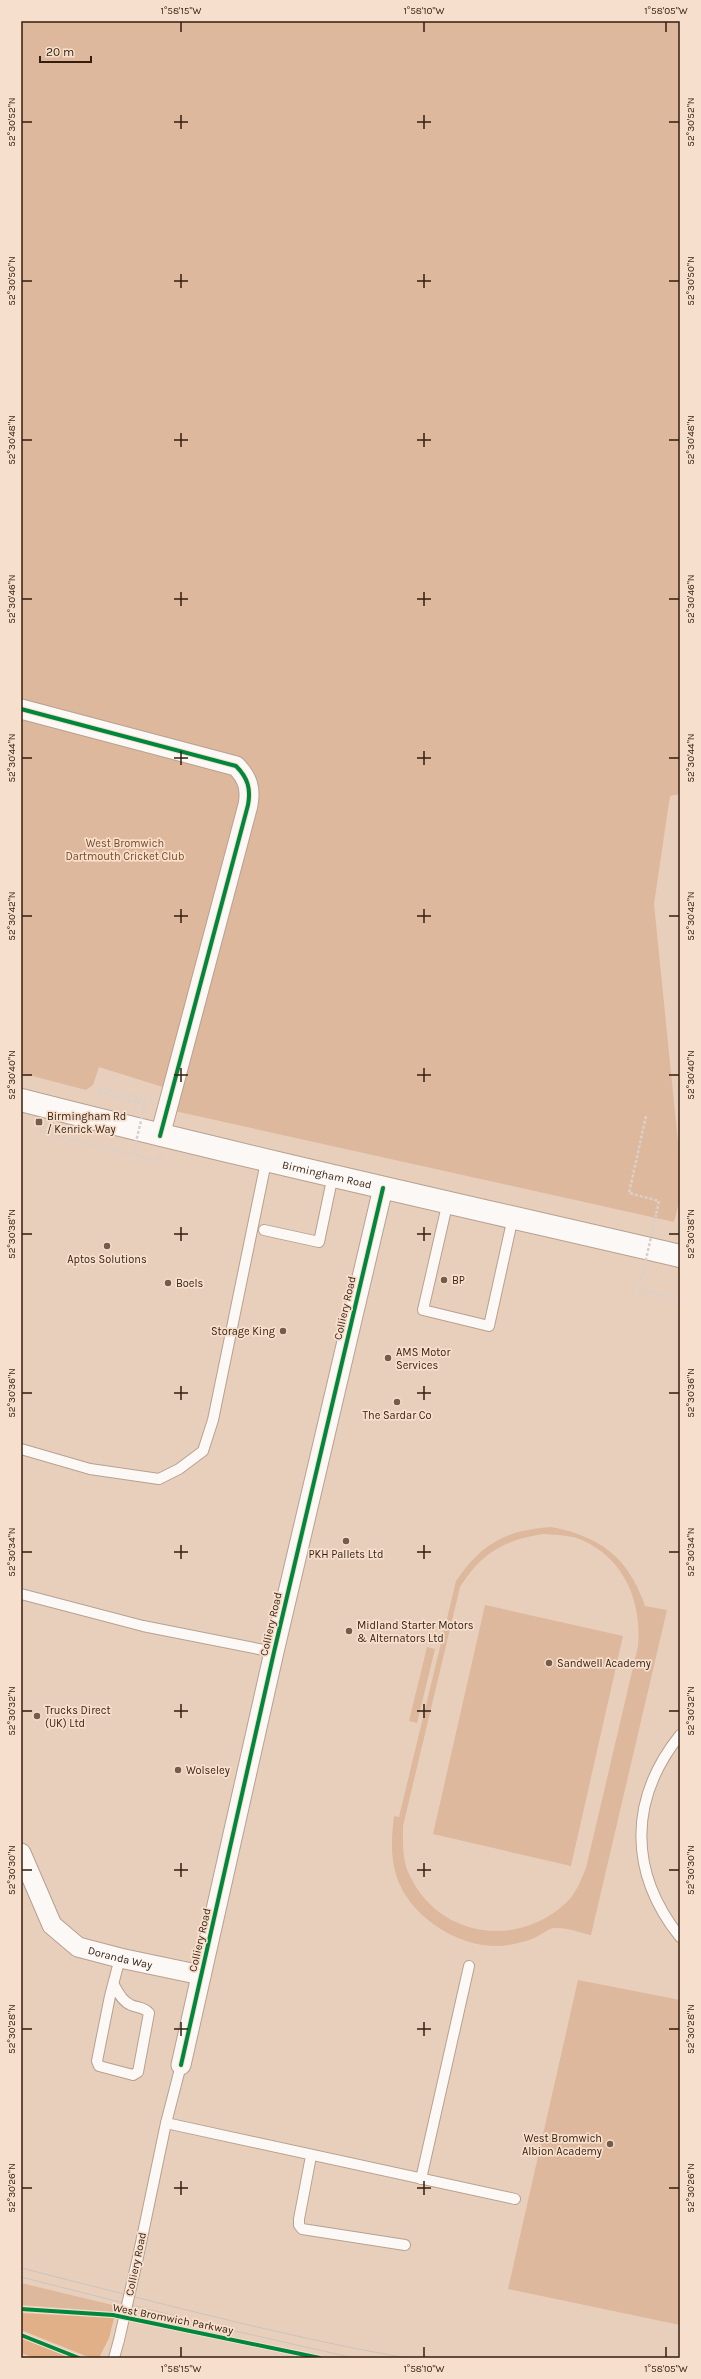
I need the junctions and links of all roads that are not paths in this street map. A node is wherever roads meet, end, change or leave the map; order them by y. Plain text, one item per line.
1 (21, 708) edge
2 (21, 1100) edge
3 (161, 1145) junction
4 (266, 1162) junction
5 (333, 1176) junction
6 (384, 1188) junction
7 (448, 1201) junction
8 (513, 1217) junction
9 (264, 1230) dead end
10 (680, 1256) edge
11 (21, 1449) edge
12 (21, 1594) edge
13 (274, 1652) junction
14 (680, 1736) edge
15 (21, 1853) edge
16 (680, 1937) edge
17 (120, 1958) junction
18 (469, 1966) dead end
19 (201, 1975) junction
20 (114, 1985) junction
21 (181, 2065) joint
22 (166, 2123) junction
23 (311, 2156) junction
24 (421, 2179) junction
25 (515, 2199) dead end
26 (405, 2245) dead end
27 (114, 2358) edge

1 - 3 street
2 - 3 highway, Birmingham Road
3 - 4 highway, Birmingham Road
4 - 5 highway, Birmingham Road
4 - 11 lane
5 - 6 highway, Birmingham Road
5 - 9 lane
6 - 7 highway, Birmingham Road
6 - 13 street, Colliery Road
7 - 8 highway, Birmingham Road
7 - 8 lane
8 - 10 highway, Birmingham Road
12 - 13 lane
13 - 19 street, Colliery Road
14 - 16 lane
15 - 17 street, Doranda Way
17 - 19 street, Doranda Way
17 - 20 lane
18 - 24 lane
19 - 21 street, Colliery Road
20 - 20 lane
21 - 22 lane, Colliery Road
22 - 23 lane
22 - 27 lane, Colliery Road, bridge
23 - 24 lane
23 - 26 lane
24 - 25 lane

